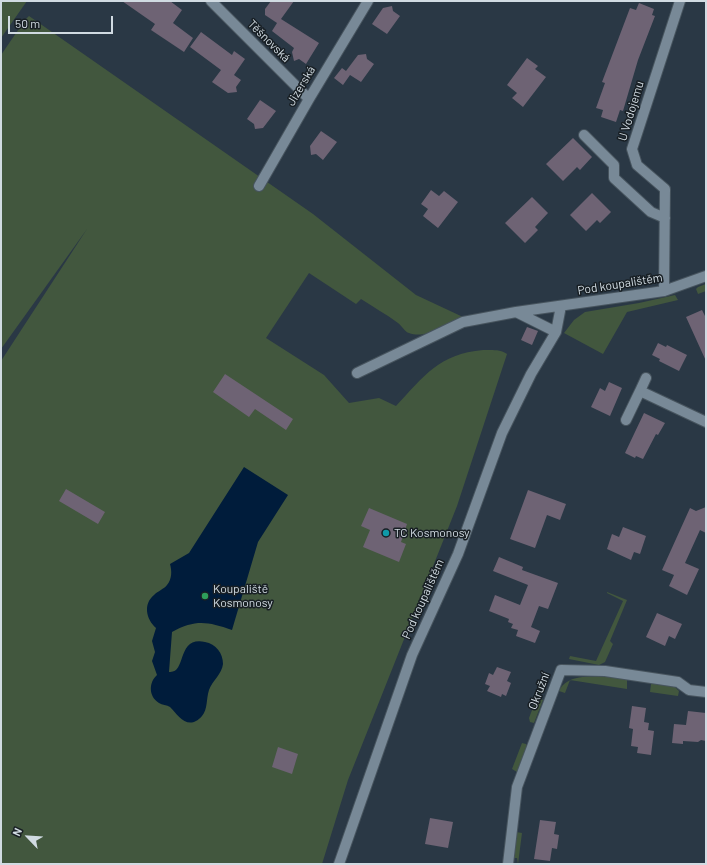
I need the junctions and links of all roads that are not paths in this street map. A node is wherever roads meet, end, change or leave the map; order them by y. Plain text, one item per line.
1 (211, 1) edge
2 (368, 1) edge
3 (680, 1) edge
4 (309, 99) junction
5 (584, 136) dead end
6 (259, 186) dead end
7 (665, 218) junction
8 (706, 276) edge
9 (664, 291) junction
10 (561, 306) junction
11 (516, 312) junction
12 (556, 332) junction
13 (357, 373) dead end
14 (646, 378) dead end
15 (640, 391) junction
16 (626, 420) dead end
17 (706, 422) edge
18 (706, 692) edge
19 (339, 864) edge
20 (508, 864) edge

1 - 4 street, Těšnovská
2 - 4 street, Jizerská
3 - 7 street, U Vodojemu
4 - 6 street, Jizerská
5 - 7 street
7 - 9 street, U Vodojemu
8 - 9 street, Pod koupalištěm
9 - 10 street, Pod koupalištěm
10 - 11 street, Pod koupalištěm
10 - 12 street, Pod koupalištěm
11 - 12 street
11 - 13 street, Pod koupalištěm
12 - 19 street, Pod koupalištěm
14 - 15 street
15 - 16 street
15 - 17 street
18 - 20 street, Okružní

